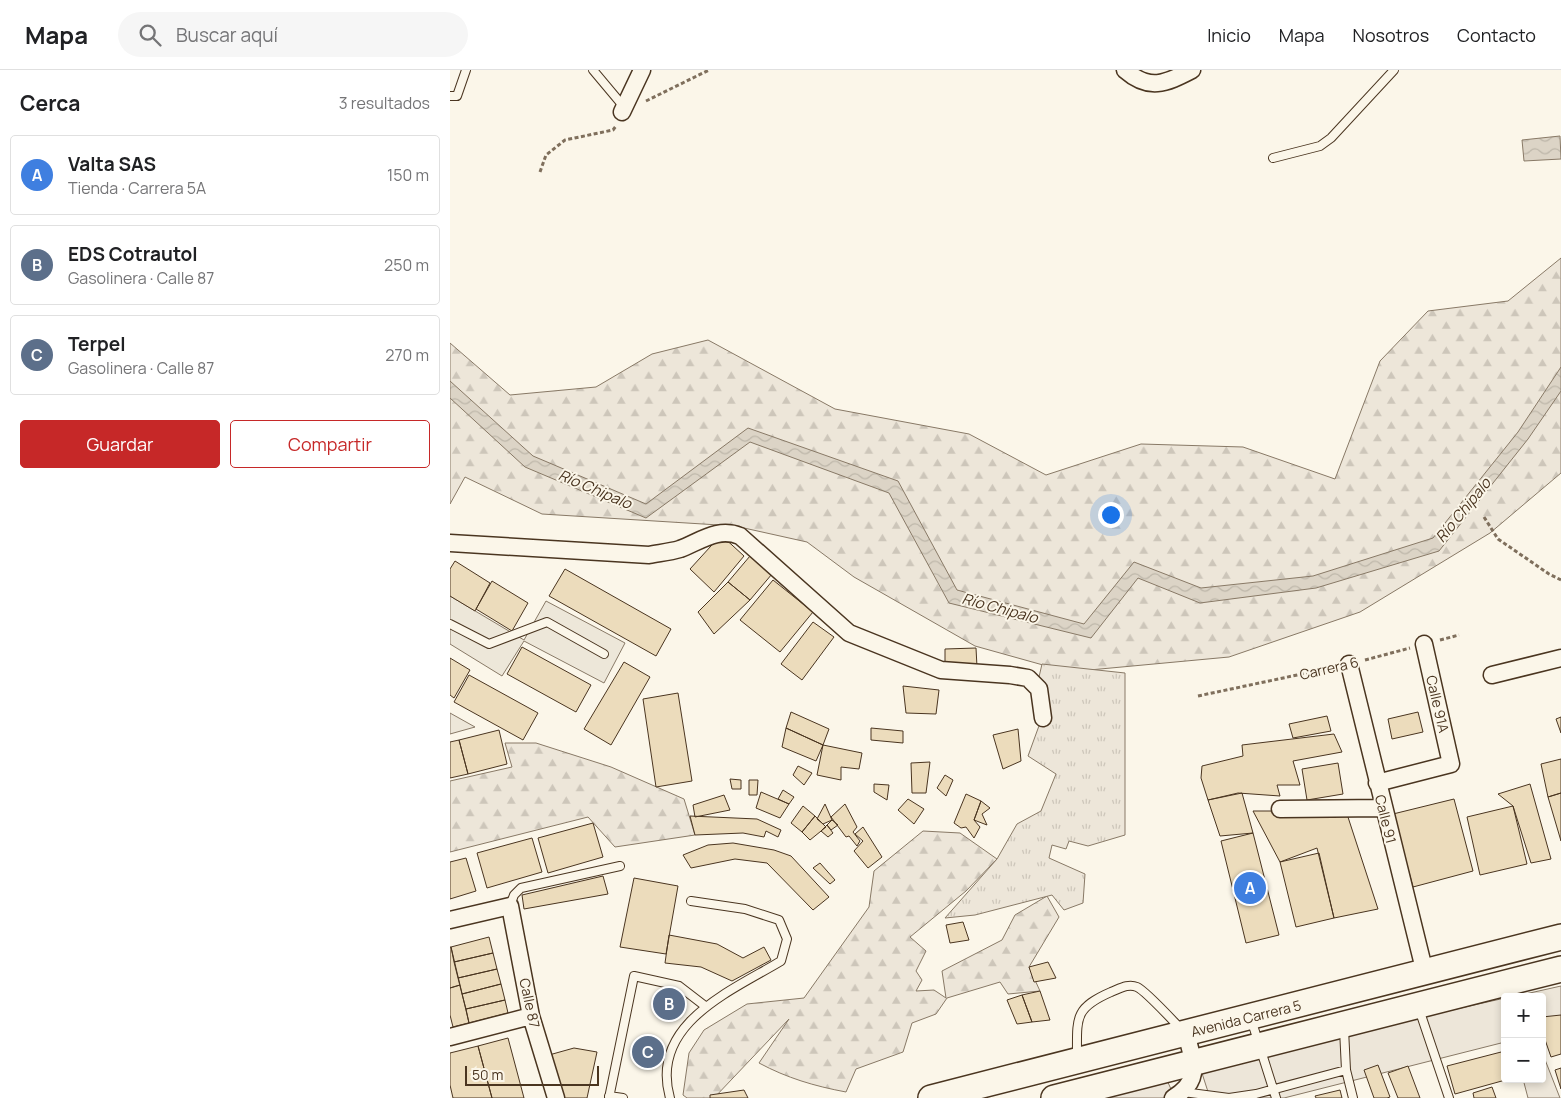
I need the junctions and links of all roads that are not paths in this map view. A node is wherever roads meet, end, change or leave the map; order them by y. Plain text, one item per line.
1 (466, 70) edge
2 (593, 70) edge
3 (642, 70) edge
4 (1125, 70) edge
5 (1192, 70) edge
6 (1394, 70) edge
7 (450, 96) edge
8 (623, 110) joint
9 (1273, 158) dead end
10 (450, 543) edge
11 (450, 624) edge
12 (1424, 644) road end
13 (604, 654) dead end
14 (1561, 658) edge
15 (1349, 664) road end
16 (1492, 675) dead end
17 (1043, 718) dead end
18 (1377, 782) junction
19 (1384, 808) junction
20 (1280, 809) dead end
21 (620, 866) dead end
22 (691, 902) dead end
23 (510, 906) junction
24 (450, 920) edge
25 (1561, 937) edge
26 (1561, 969) edge
27 (1425, 973) junction
28 (1417, 1005) junction
29 (705, 1006) junction
30 (531, 1016) junction
31 (1250, 1017) junction
32 (1344, 1024) junction
33 (1186, 1033) junction
34 (450, 1037) edge
35 (1259, 1045) junction
36 (1077, 1061) junction
37 (1194, 1062) junction
38 (1346, 1070) junction
39 (1273, 1088) junction
40 (1178, 1095) edge
41 (609, 1097) edge
42 (556, 1098) edge
43 (623, 1098) edge
44 (670, 1098) edge
45 (931, 1098) edge
46 (1054, 1098) edge
47 (1229, 1098) edge
48 (1276, 1098) edge
49 (1353, 1098) edge
50 (1449, 1098) edge

1 - 7 lane
2 - 8 lane
3 - 8 street
4 - 5 street
6 - 9 lane
10 - 17 street
11 - 13 lane
12 - 18 street, Calle 91A
14 - 16 street
15 - 18 street, Calle 91
18 - 19 street, Calle 91
19 - 20 street
19 - 27 street, Calle 91
21 - 23 lane
22 - 29 lane
23 - 24 street
23 - 30 street, Calle 87
25 - 27 main road, Avenida Carrera 5
26 - 28 main road, Avenida Carrera 5
27 - 31 main road, Avenida Carrera 5
28 - 32 main road, Avenida Carrera 5
28 - 50 lane
29 - 41 lane
29 - 44 lane
30 - 34 street
30 - 42 street, Calle 87
31 - 33 main road, Avenida Carrera 5
31 - 35 lane
32 - 35 main road, Avenida Carrera 5
32 - 38 lane
33 - 36 main road, Avenida Carrera 5
33 - 36 lane
33 - 37 street
35 - 37 main road, Avenida Carrera 5
35 - 39 lane
36 - 45 main road, Avenida Carrera 5
37 - 40 street
37 - 46 main road, Avenida Carrera 5
38 - 39 lane
38 - 49 lane
39 - 47 lane
39 - 48 lane
40 - 47 lane
41 - 43 lane

